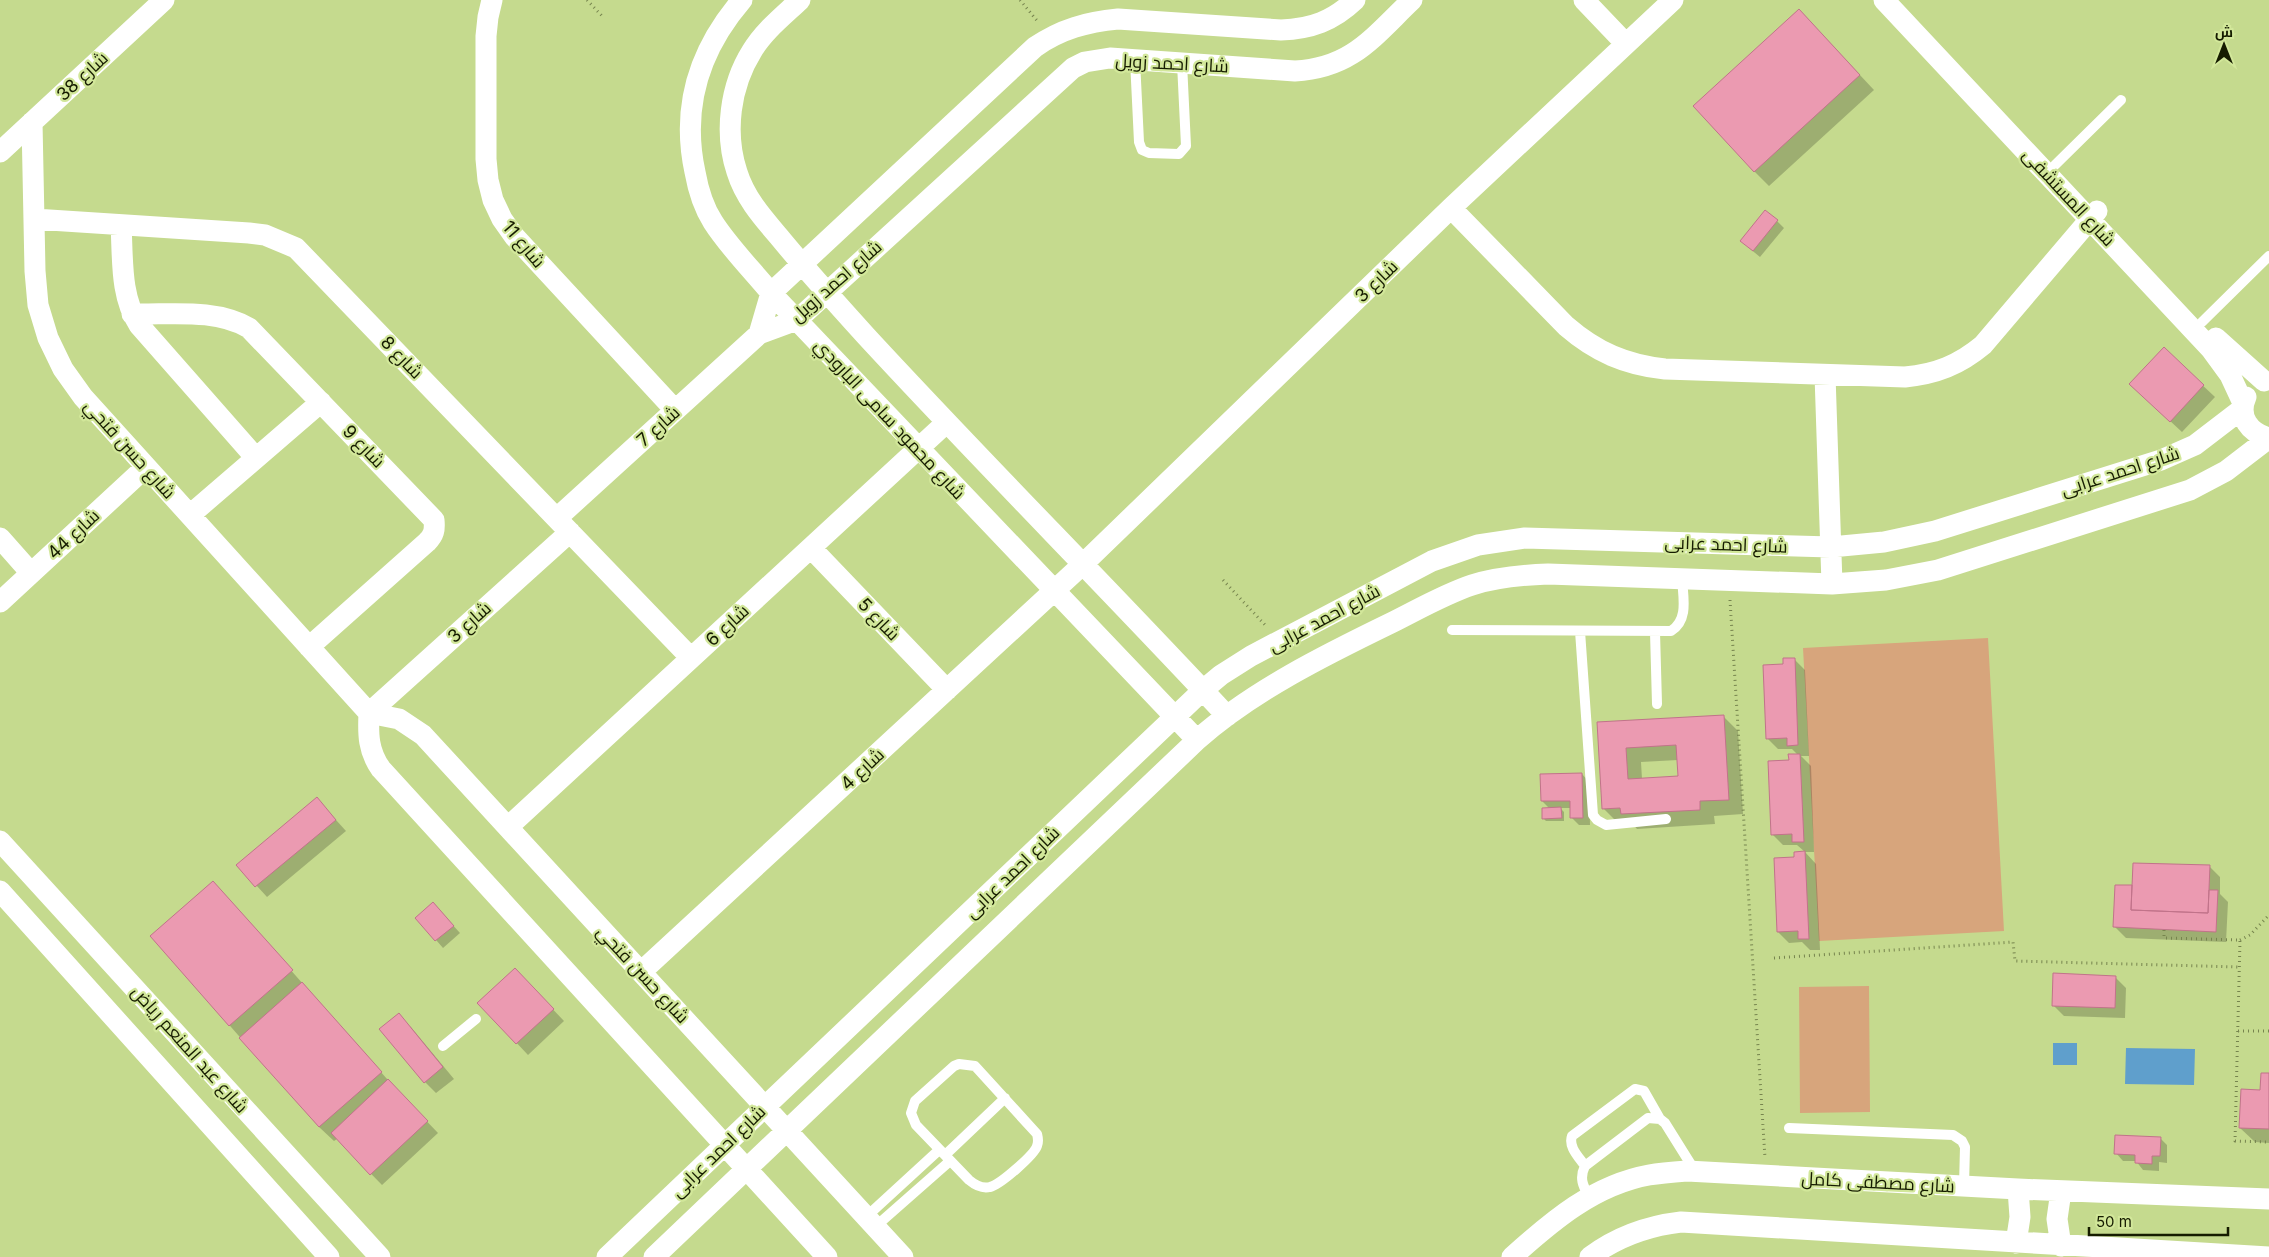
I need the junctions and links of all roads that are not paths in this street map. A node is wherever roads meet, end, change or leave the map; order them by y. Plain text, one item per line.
1 (164, 0) edge
2 (492, 0) edge
3 (742, 0) edge
4 (800, 0) edge
5 (1355, 0) edge
6 (1412, 0) edge
7 (1584, 0) edge
8 (1673, 0) edge
9 (1884, 0) edge
10 (1900, 0) edge
11 (1626, 44) junction
12 (1135, 60) junction
13 (1182, 63) junction
14 (2121, 100) dead end
15 (32, 122) junction
16 (0, 152) edge
17 (2055, 165) junction
18 (1451, 208) junction
19 (2094, 215) junction
20 (34, 219) junction
21 (121, 224) junction
22 (2269, 256) edge
23 (802, 265) junction
24 (770, 293) junction
25 (826, 293) junction
26 (132, 314) junction
27 (797, 320) junction
28 (2202, 322) junction
29 (759, 334) junction
30 (1824, 375) junction
31 (2267, 381) edge
32 (321, 402) junction
33 (2243, 406) junction
34 (675, 410) junction
35 (946, 423) junction
36 (2269, 438) edge
37 (919, 449) junction
38 (256, 458) junction
39 (146, 466) junction
40 (190, 515) junction
41 (563, 525) junction
42 (0, 538) edge
43 (1831, 546) junction
44 (811, 548) junction
45 (1082, 565) junction
46 (32, 573) junction
47 (1682, 578) junction
48 (1832, 584) junction
49 (1055, 591) junction
50 (0, 602) edge
51 (1452, 630) dead end
52 (1580, 631) junction
53 (1655, 632) junction
54 (310, 648) junction
55 (691, 658) junction
56 (947, 690) junction
57 (1203, 690) junction
58 (1657, 704) dead end
59 (369, 713) junction
60 (1175, 716) junction
61 (1227, 716) junction
62 (1198, 740) junction
63 (1666, 819) dead end
64 (508, 827) junction
65 (0, 841) edge
66 (0, 891) edge
67 (641, 972) junction
68 (476, 1019) dead end
69 (443, 1046) dead end
70 (1005, 1098) junction
71 (765, 1107) junction
72 (1660, 1119) junction
73 (1789, 1128) dead end
74 (787, 1131) junction
75 (725, 1145) junction
76 (945, 1155) junction
77 (1585, 1166) junction
78 (747, 1169) junction
79 (1695, 1171) junction
80 (1964, 1186) junction
81 (2018, 1190) junction
82 (2061, 1191) junction
83 (1589, 1197) junction
84 (2269, 1199) edge
85 (870, 1222) junction
86 (2016, 1243) junction
87 (2061, 1246) junction
88 (2037, 1251) edge
89 (329, 1257) edge
90 (380, 1257) edge
91 (607, 1257) edge
92 (654, 1257) edge
93 (827, 1257) edge
94 (902, 1257) edge
95 (1512, 1257) edge
96 (1590, 1257) edge
97 (2269, 1257) edge

1 - 15 street, شارع 38
2 - 34 street, شارع 11
3 - 24 street, شارع محمود سامى البارودي
4 - 23 street
5 - 23 street, شارع احمد زويل
6 - 13 street, شارع احمد زويل
7 - 11 street
8 - 11 street, شارع 3
9 - 19 street, شارع المستشفى
10 - 17 street, شارع المستشفى
11 - 18 street, شارع 3
12 - 13 street, شارع احمد زويل
12 - 13 lane
12 - 25 street, شارع احمد زويل
14 - 17 lane
15 - 16 street, شارع 38
15 - 20 street, شارع حسن فتحي
17 - 19 street, شارع المستشفى
18 - 30 street
18 - 45 street, شارع 3
19 - 28 street, شارع المستشفى
19 - 30 street
19 - 33 street, شارع المستشفى
20 - 21 street, شارع 8
20 - 39 street, شارع حسن فتحي
21 - 26 street
21 - 41 street, شارع 8
22 - 28 lane
23 - 24 street, شارع احمد زويل
23 - 25 street
24 - 27 street, شارع محمود سامى البارودي
24 - 29 street, شارع احمد زويل
25 - 27 street, شارع احمد زويل
25 - 35 street
26 - 32 street, شارع 9
26 - 38 street
27 - 29 street, شارع احمد زويل
27 - 37 street, شارع محمود سامى البارودي
28 - 31 street, شارع المستشفى
29 - 34 street, شارع 7
30 - 43 street
31 - 33 street, شارع احمد عرابى
32 - 38 street
32 - 54 street, شارع 9
33 - 36 street, شارع المستشفى
33 - 43 street, شارع احمد عرابى
34 - 41 street, شارع 7
35 - 37 street, شارع 6
35 - 45 street
36 - 48 street, شارع احمد عرابى
37 - 44 street, شارع 6
37 - 49 street, شارع محمود سامى البارودي
38 - 40 street
39 - 40 street, شارع حسن فتحي
39 - 46 street, شارع 44
40 - 54 street, شارع حسن فتحي
41 - 55 street, شارع 8
41 - 59 street, شارع 3
42 - 46 street
43 - 48 street
43 - 57 street, شارع احمد عرابى
44 - 55 street, شارع 6
44 - 56 street, شارع 5
45 - 49 street, شارع 4
45 - 57 street
46 - 50 street, شارع 44
47 - 48 street, شارع احمد عرابى
47 - 53 lane
47 - 61 street, شارع احمد عرابى
49 - 56 street, شارع 4
49 - 60 street, شارع محمود سامى البارودي
51 - 52 lane
52 - 53 lane
52 - 63 lane
53 - 58 lane
54 - 59 street, شارع حسن فتحي
55 - 64 street, شارع 6
56 - 67 street, شارع 4
57 - 60 street, شارع احمد عرابى
57 - 61 street
59 - 64 street, شارع حسن فتحي
59 - 75 street
60 - 62 street, شارع محمود سامى البارودي
60 - 71 street, شارع احمد عرابى
61 - 62 street, شارع احمد عرابى
62 - 74 street, شارع احمد عرابى
64 - 67 street, شارع حسن فتحي
65 - 90 street, شارع عبد المنعم رياض
66 - 89 street, شارع عبد المنعم رياض
67 - 71 street, شارع حسن فتحي
68 - 69 lane
70 - 76 lane
70 - 76 lane
70 - 76 lane
71 - 74 street, شارع حسن فتحي
71 - 75 street, شارع احمد عرابى
72 - 77 lane
72 - 77 lane
72 - 79 lane
73 - 80 lane
74 - 78 street, شارع احمد عرابى
74 - 85 street, شارع حسن فتحي
75 - 78 street
75 - 91 street, شارع احمد عرابى
76 - 85 lane
76 - 85 lane
77 - 83 lane
78 - 92 street, شارع احمد عرابى
78 - 93 street
79 - 80 street, شارع مصطفى كامل
79 - 83 street, شارع مصطفى كامل
80 - 81 street, شارع مصطفى كامل
81 - 82 street, شارع مصطفى كامل
81 - 86 street
82 - 84 street, شارع مصطفى كامل
82 - 87 street
83 - 95 street, شارع مصطفى كامل
85 - 94 street, شارع حسن فتحي
86 - 88 street
86 - 96 street
87 - 88 street
87 - 97 street

